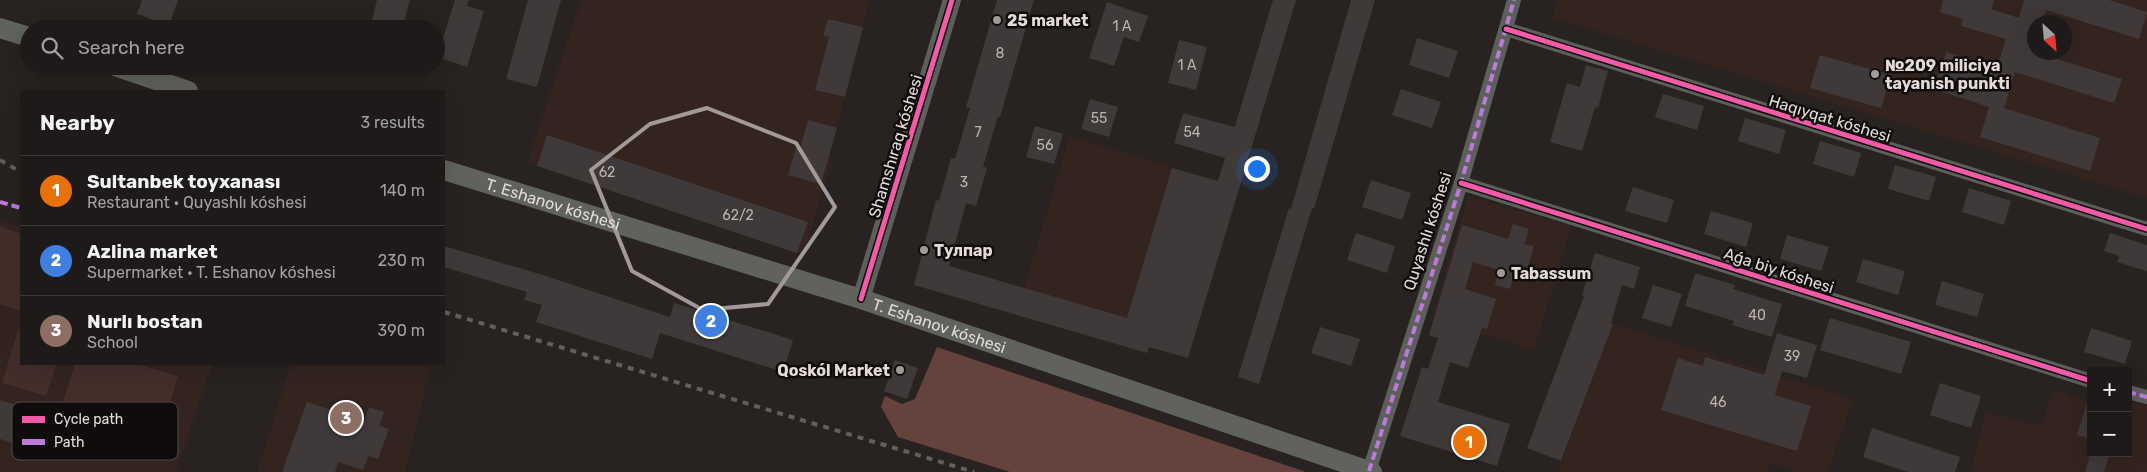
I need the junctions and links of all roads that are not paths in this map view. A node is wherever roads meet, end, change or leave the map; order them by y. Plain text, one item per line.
1 (952, 0) edge
2 (1514, 0) edge
3 (0, 28) edge
4 (1506, 30) junction
5 (20, 34) edge
6 (141, 75) edge
7 (185, 90) edge
8 (445, 170) edge
9 (1460, 183) junction
10 (2147, 229) edge
11 (861, 299) junction
12 (2087, 380) edge
13 (2132, 393) edge
14 (2147, 397) edge
15 (1371, 471) edge

1 - 11 street, Shamshıraq kóshesi
2 - 4 street, Quyashlı kóshesi
3 - 5 main road
4 - 9 street, Quyashlı kóshesi
4 - 10 street, Haqıyqat kóshesi
6 - 7 main road
8 - 11 main road, T. Eshanov kóshesi
9 - 12 street, Aǵa biy kóshesi
9 - 15 street, Quyashlı kóshesi
11 - 15 main road, T. Eshanov kóshesi
13 - 14 street

